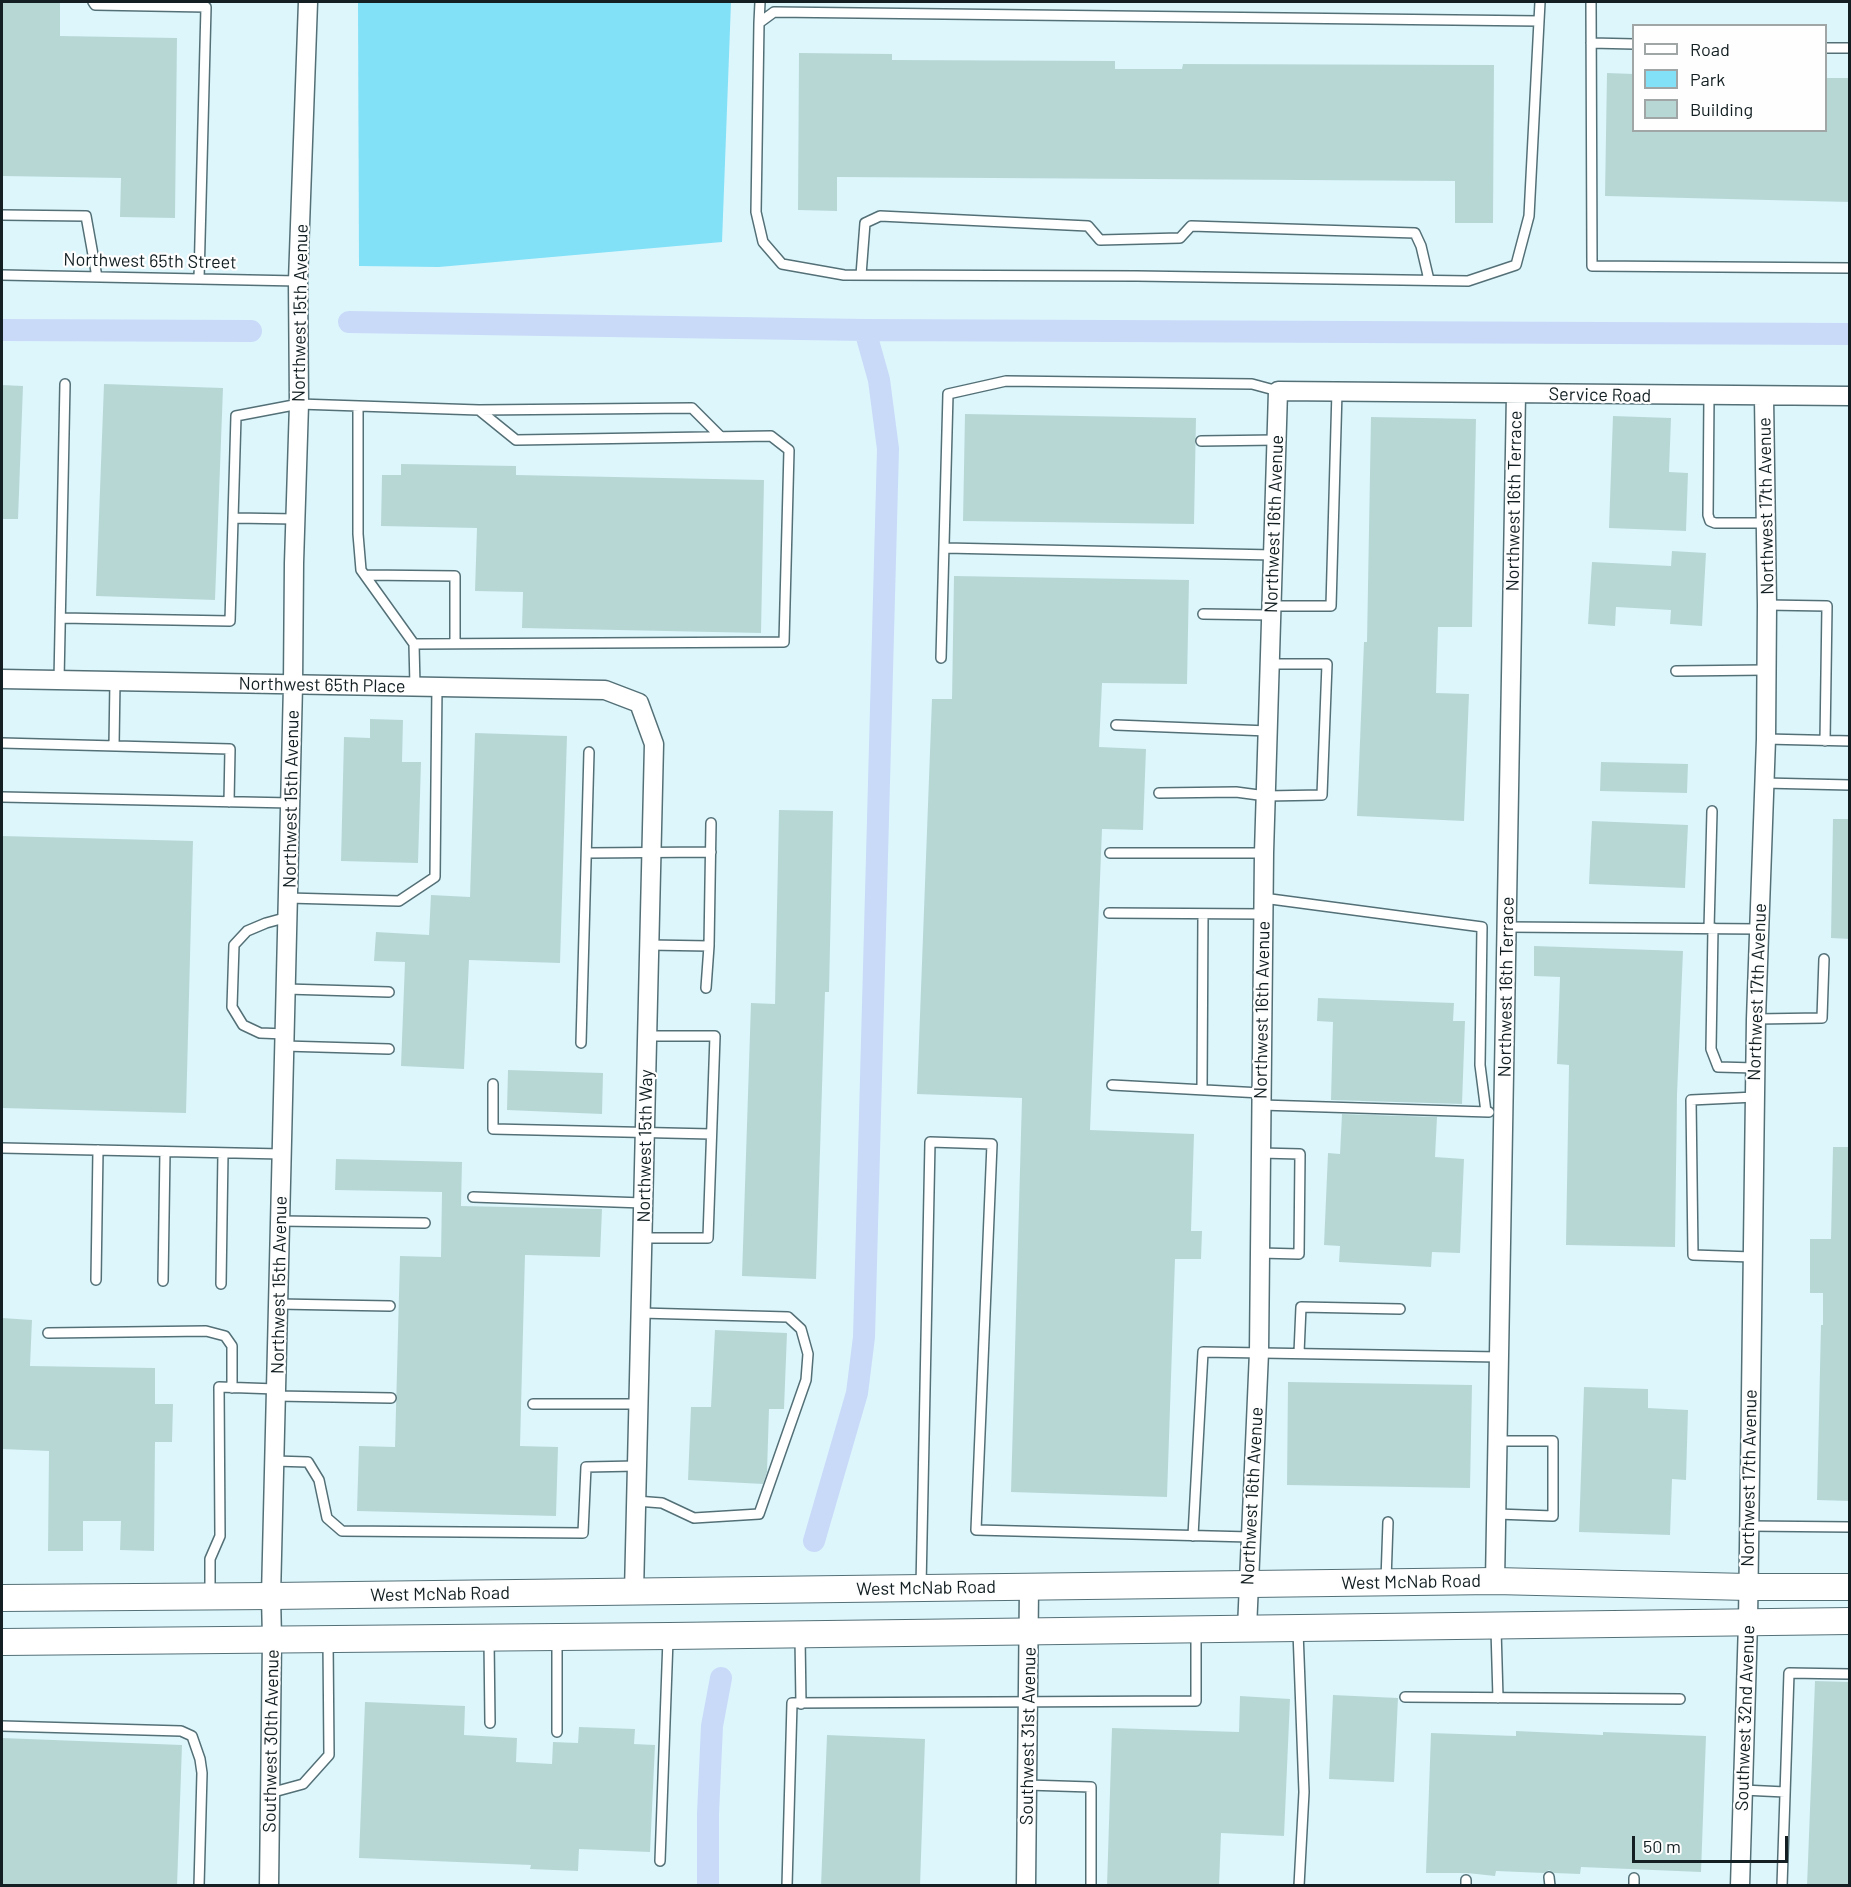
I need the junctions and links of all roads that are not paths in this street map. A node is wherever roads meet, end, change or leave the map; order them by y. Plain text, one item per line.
1 (93, 2) edge
2 (308, 2) edge
3 (760, 2) edge
4 (1539, 2) edge
5 (1591, 2) edge
6 (1539, 21) junction
7 (759, 23) junction
8 (1592, 44) junction
9 (1632, 44) edge
10 (1827, 48) edge
11 (1850, 48) edge
12 (2, 215) edge
13 (1850, 268) edge
14 (2, 275) edge
15 (861, 275) junction
16 (97, 277) junction
17 (199, 279) junction
18 (1429, 280) junction
19 (298, 281) junction
20 (65, 384) dead end
21 (1278, 391) junction
22 (1337, 391) junction
23 (1516, 394) junction
24 (1709, 396) junction
25 (1850, 396) edge
26 (1764, 397) junction
27 (299, 404) junction
28 (358, 406) junction
29 (479, 410) junction
30 (721, 437) junction
31 (1277, 440) junction
32 (1201, 441) dead end
33 (234, 518) junction
34 (296, 519) junction
35 (1766, 523) junction
36 (945, 548) junction
37 (1273, 555) junction
38 (365, 575) junction
39 (1767, 605) junction
40 (1272, 610) junction
41 (1203, 614) dead end
42 (61, 618) junction
43 (414, 644) junction
44 (455, 644) junction
45 (941, 658) dead end
46 (1270, 664) junction
47 (1766, 670) junction
48 (1676, 671) dead end
49 (2, 679) edge
50 (59, 680) junction
51 (115, 681) junction
52 (293, 685) junction
53 (415, 686) junction
54 (437, 686) junction
55 (639, 703) joint
56 (1116, 725) dead end
57 (1268, 731) junction
58 (1766, 740) junction
59 (1825, 741) junction
60 (1850, 741) edge
61 (2, 743) edge
62 (114, 746) junction
63 (589, 752) dead end
64 (1764, 783) junction
65 (1850, 785) edge
66 (1159, 793) dead end
67 (1266, 796) junction
68 (2, 797) edge
69 (229, 802) junction
70 (291, 803) junction
71 (1712, 811) dead end
72 (711, 823) dead end
73 (651, 852) junction
74 (711, 852) junction
75 (586, 853) junction
76 (1110, 853) dead end
77 (1264, 853) junction
78 (288, 898) junction
79 (1263, 906) junction
80 (1109, 913) dead end
81 (1203, 914) junction
82 (288, 917) junction
83 (1507, 927) junction
84 (1711, 929) junction
85 (1759, 929) junction
86 (649, 945) junction
87 (709, 946) junction
88 (1824, 959) dead end
89 (706, 988) dead end
90 (286, 989) junction
91 (389, 992) dead end
92 (1755, 1019) junction
93 (647, 1036) junction
94 (285, 1040) junction
95 (581, 1043) dead end
96 (389, 1049) dead end
97 (1755, 1068) junction
98 (493, 1084) dead end
99 (1112, 1085) dead end
100 (1202, 1090) junction
101 (1755, 1097) junction
102 (1261, 1099) junction
103 (1495, 1112) junction
104 (645, 1132) junction
105 (711, 1134) junction
106 (2, 1148) edge
107 (98, 1150) junction
108 (165, 1152) junction
109 (223, 1153) junction
110 (1261, 1153) junction
111 (282, 1154) junction
112 (473, 1197) dead end
113 (643, 1203) junction
114 (280, 1221) junction
115 (425, 1223) dead end
116 (643, 1238) junction
117 (1260, 1253) junction
118 (1752, 1257) junction
119 (96, 1280) dead end
120 (163, 1281) dead end
121 (221, 1284) dead end
122 (278, 1304) junction
123 (390, 1306) dead end
124 (1400, 1309) dead end
125 (641, 1313) junction
126 (48, 1333) dead end
127 (1259, 1352) junction
128 (1299, 1353) junction
129 (1499, 1357) junction
130 (232, 1388) junction
131 (276, 1393) junction
132 (391, 1398) dead end
133 (533, 1404) dead end
134 (639, 1404) junction
135 (1498, 1441) junction
136 (274, 1461) junction
137 (637, 1466) junction
138 (636, 1502) junction
139 (1497, 1514) junction
140 (1388, 1522) dead end
141 (1749, 1526) junction
142 (1850, 1527) edge
143 (1193, 1536) junction
144 (1250, 1537) junction
145 (1495, 1581) junction
146 (1386, 1583) junction
147 (1248, 1584) junction
148 (1029, 1587) junction
149 (1748, 1587) junction
150 (1850, 1587) edge
151 (921, 1588) junction
152 (634, 1592) junction
153 (210, 1596) junction
154 (271, 1596) junction
155 (2, 1598) edge
156 (1850, 1621) edge
157 (1748, 1622) junction
158 (1496, 1626) junction
159 (1298, 1628) junction
160 (1247, 1629) junction
161 (1196, 1630) junction
162 (1029, 1632) junction
163 (800, 1635) junction
164 (669, 1636) junction
165 (489, 1637) junction
166 (557, 1637) junction
167 (328, 1638) junction
168 (272, 1639) junction
169 (2, 1642) edge
170 (1850, 1674) edge
171 (1405, 1698) dead end
172 (1498, 1698) junction
173 (1680, 1699) dead end
174 (1028, 1703) junction
175 (801, 1704) junction
176 (490, 1723) dead end
177 (2, 1726) edge
178 (557, 1732) dead end
179 (1027, 1785) junction
180 (1743, 1790) junction
181 (1785, 1791) junction
182 (270, 1793) junction
183 (660, 1861) dead end
184 (199, 1886) edge
185 (269, 1886) edge
186 (787, 1886) edge
187 (1026, 1886) edge
188 (1091, 1886) edge
189 (1299, 1886) edge
190 (1740, 1886) edge
191 (1782, 1886) edge

1 - 17 lane
2 - 19 street, Northwest 15th Avenue
3 - 7 lane
4 - 6 lane
5 - 8 lane
6 - 7 lane
6 - 18 lane
7 - 15 lane
8 - 9 lane
8 - 13 lane
10 - 11 lane
12 - 16 lane
14 - 16 lane, Northwest 65th Street
15 - 18 lane
15 - 18 lane
16 - 17 lane, Northwest 65th Street
17 - 19 lane, Northwest 65th Street
19 - 27 street, Northwest 15th Avenue
20 - 42 lane
21 - 22 street, Service Road
21 - 31 street, Northwest 16th Avenue
21 - 36 lane
22 - 23 street, Service Road
22 - 40 lane
23 - 24 street, Service Road
23 - 83 street, Northwest 16th Terrace
24 - 26 street, Service Road
24 - 35 lane
25 - 26 street, Service Road
26 - 35 street, Northwest 17th Avenue
27 - 28 lane
27 - 33 lane
27 - 34 street, Northwest 15th Avenue
28 - 29 lane
28 - 38 lane
29 - 30 lane
29 - 30 lane
30 - 44 lane
31 - 32 lane
31 - 37 street, Northwest 16th Avenue
33 - 34 lane
33 - 42 lane
34 - 52 street, Northwest 15th Avenue
35 - 39 street, Northwest 17th Avenue
36 - 37 lane
36 - 45 lane
37 - 40 street, Northwest 16th Avenue
38 - 43 lane
38 - 44 lane
39 - 47 street, Northwest 17th Avenue
39 - 59 lane
40 - 41 lane
40 - 46 street, Northwest 16th Avenue
42 - 50 lane
43 - 44 lane
43 - 53 lane
46 - 57 street, Northwest 16th Avenue
46 - 67 lane
47 - 48 lane
47 - 58 street, Northwest 17th Avenue
49 - 50 street, Northwest 65th Place
50 - 51 street, Northwest 65th Place
51 - 52 street, Northwest 65th Place
51 - 62 lane
52 - 53 street, Northwest 65th Place
52 - 70 street, Northwest 15th Avenue
53 - 54 street, Northwest 65th Place
54 - 55 street, Northwest 65th Place
54 - 78 lane
55 - 73 street, Northwest 15th Way
56 - 57 lane
57 - 67 street, Northwest 16th Avenue
58 - 59 lane
58 - 64 street, Northwest 17th Avenue
59 - 60 lane
61 - 62 lane
62 - 69 lane
63 - 75 lane
64 - 65 lane
64 - 85 street, Northwest 17th Avenue
66 - 67 lane
67 - 77 street, Northwest 16th Avenue
68 - 69 lane
69 - 70 lane
70 - 78 street, Northwest 15th Avenue
71 - 84 lane
72 - 74 lane
73 - 74 lane
73 - 75 lane
73 - 86 street, Northwest 15th Way
74 - 87 lane
75 - 95 lane
76 - 77 lane
77 - 79 street, Northwest 16th Avenue
78 - 82 street, Northwest 15th Avenue
79 - 81 lane
79 - 102 street, Northwest 16th Avenue
79 - 103 lane
80 - 81 lane
81 - 100 lane
82 - 90 street, Northwest 15th Avenue
82 - 94 lane
83 - 84 lane
83 - 103 street, Northwest 16th Terrace
84 - 85 lane
84 - 97 lane
85 - 92 street, Northwest 17th Avenue
86 - 87 lane
86 - 93 street, Northwest 15th Way
87 - 89 lane
88 - 92 lane
90 - 91 lane
90 - 94 street, Northwest 15th Avenue
92 - 97 street, Northwest 17th Avenue
93 - 104 street, Northwest 15th Way
93 - 105 lane
94 - 96 lane
94 - 111 street, Northwest 15th Avenue
97 - 101 street, Northwest 17th Avenue
98 - 104 lane
99 - 100 lane
100 - 102 lane
101 - 118 street, Northwest 17th Avenue
101 - 118 lane
102 - 103 lane
102 - 110 street, Northwest 16th Avenue
103 - 129 street, Northwest 16th Terrace
104 - 105 lane
104 - 113 street, Northwest 15th Way
105 - 116 lane
106 - 107 lane
107 - 108 lane
107 - 119 lane
108 - 109 lane
108 - 120 lane
109 - 111 lane
109 - 121 lane
110 - 117 street, Northwest 16th Avenue
110 - 117 lane
111 - 114 street, Northwest 15th Avenue
112 - 113 lane
113 - 116 street, Northwest 15th Way
114 - 115 lane
114 - 122 street, Northwest 15th Avenue
116 - 125 street, Northwest 15th Way
117 - 127 street, Northwest 16th Avenue
118 - 141 street, Northwest 17th Avenue
122 - 123 lane
122 - 131 street, Northwest 15th Avenue
124 - 128 lane
125 - 134 street, Northwest 15th Way
125 - 138 lane
126 - 130 lane
127 - 128 lane
127 - 143 lane
127 - 144 street, Northwest 16th Avenue
128 - 129 lane
129 - 135 street, Northwest 16th Terrace
130 - 131 lane
130 - 153 lane
131 - 132 lane
131 - 136 street, Northwest 15th Avenue
133 - 134 lane
134 - 137 street, Northwest 15th Way
135 - 139 street, Northwest 16th Terrace
135 - 139 lane
136 - 137 lane
136 - 154 street, Northwest 15th Avenue
137 - 138 street, Northwest 15th Way
138 - 152 street, Northwest 15th Way
139 - 145 street, Northwest 16th Terrace
140 - 146 lane
141 - 142 lane
141 - 149 street, Northwest 17th Avenue
143 - 144 lane
143 - 151 lane
144 - 147 street, Northwest 16th Avenue
145 - 146 main road, West McNab Road
145 - 149 main road, West McNab Road
146 - 147 main road, West McNab Road
147 - 148 main road, West McNab Road
147 - 160 street, Northwest 16th Avenue
148 - 151 main road, West McNab Road
148 - 162 street, Southwest 31st Avenue
149 - 150 main road, West McNab Road
149 - 157 street, Southwest 32nd Avenue
151 - 152 main road, West McNab Road
152 - 154 main road, West McNab Road
153 - 154 main road, West McNab Road
153 - 155 main road, West McNab Road
154 - 168 street, Southwest 30th Avenue
156 - 157 main road
157 - 158 main road
157 - 180 street, Southwest 32nd Avenue
158 - 159 main road
158 - 172 lane
159 - 160 main road
159 - 189 lane
160 - 161 main road
161 - 162 main road
161 - 174 lane
162 - 163 main road
162 - 174 street, Southwest 31st Avenue
163 - 164 main road
163 - 175 lane
164 - 166 main road
164 - 183 lane
165 - 166 main road
165 - 167 main road
165 - 176 lane
166 - 178 lane
167 - 168 main road
167 - 182 lane
168 - 169 main road
168 - 182 street, Southwest 30th Avenue
170 - 181 lane
171 - 172 lane
172 - 173 lane
174 - 175 lane
174 - 179 street, Southwest 31st Avenue
175 - 186 lane
177 - 184 lane
179 - 187 street, Southwest 31st Avenue
179 - 188 lane
180 - 181 lane
180 - 190 street, Southwest 32nd Avenue
181 - 191 lane
182 - 185 street, Southwest 30th Avenue

